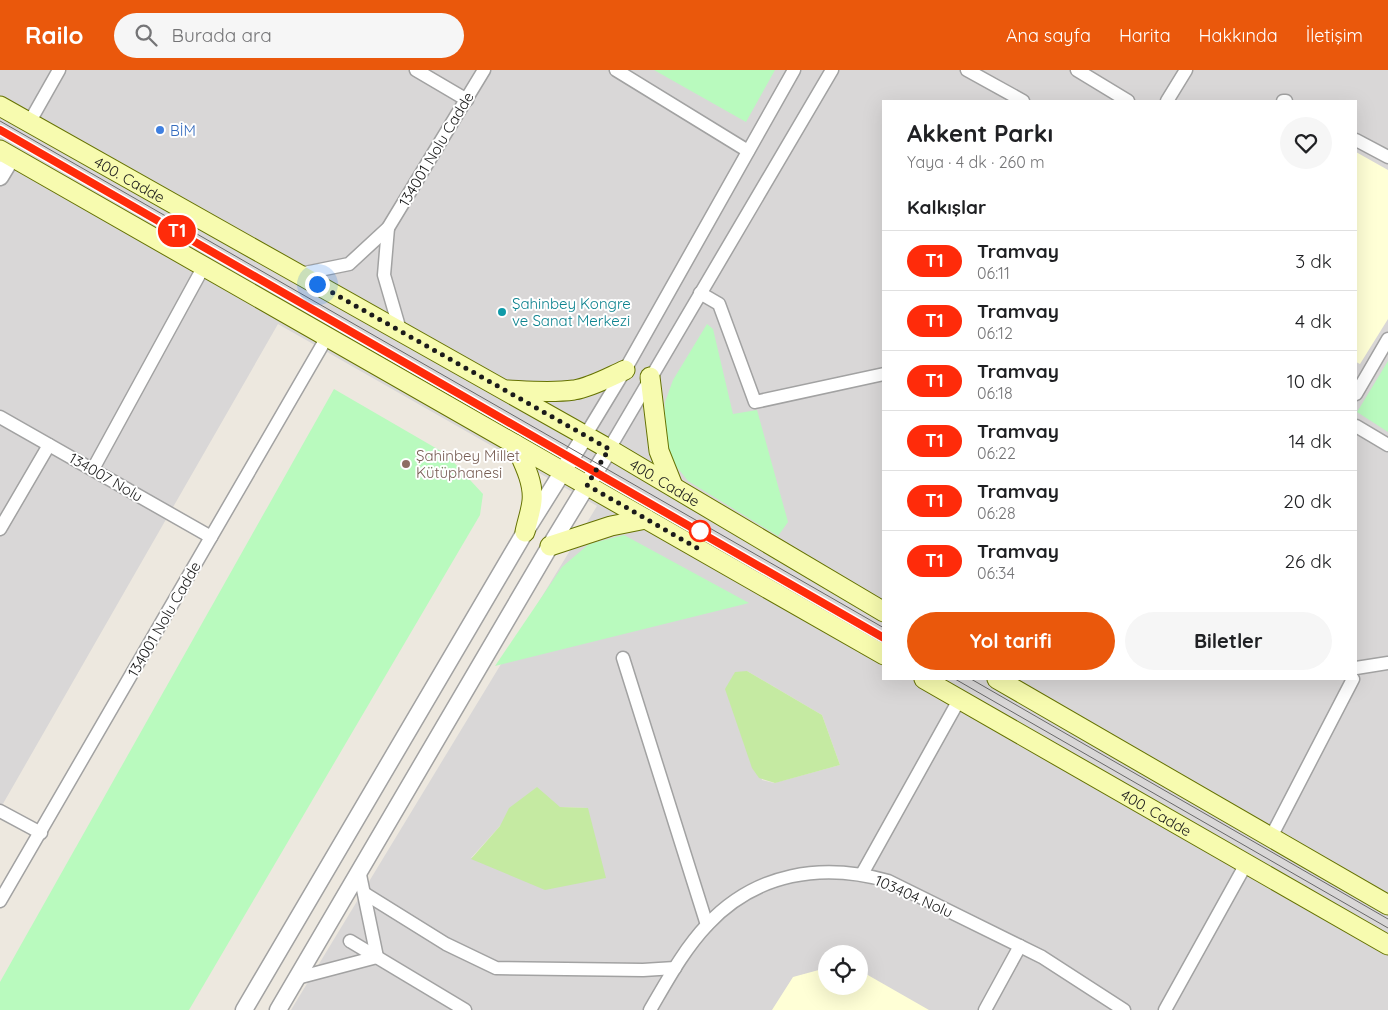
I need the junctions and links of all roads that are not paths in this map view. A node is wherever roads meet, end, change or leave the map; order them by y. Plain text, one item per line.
1 (59, 70) edge
2 (416, 70) edge
3 (484, 70) edge
4 (616, 70) edge
5 (794, 70) edge
6 (832, 70) edge
7 (967, 70) edge
8 (1077, 70) edge
9 (1186, 70) edge
10 (467, 100) junction
11 (1021, 100) edge
12 (1126, 100) edge
13 (1168, 100) edge
14 (0, 106) edge
15 (29, 123) junction
16 (1357, 141) edge
17 (748, 151) junction
18 (6, 153) edge
19 (1388, 157) edge
20 (0, 177) edge
21 (388, 228) junction
22 (204, 266) junction
23 (300, 274) junction
24 (700, 293) junction
25 (400, 330) junction
26 (327, 337) junction
27 (1388, 340) edge
28 (625, 370) junction
29 (882, 374) edge
30 (650, 378) junction
31 (504, 390) junction
32 (1357, 392) edge
33 (0, 417) edge
34 (1357, 427) edge
35 (585, 436) junction
36 (49, 444) junction
37 (515, 444) junction
38 (1388, 444) edge
39 (609, 449) junction
40 (93, 469) junction
41 (562, 471) junction
42 (587, 485) junction
43 (673, 486) junction
44 (646, 519) junction
45 (0, 529) edge
46 (525, 532) junction
47 (211, 537) junction
48 (550, 546) junction
49 (882, 611) edge
50 (882, 654) edge
51 (623, 658) dead end
52 (1388, 663) edge
53 (1357, 672) edge
54 (926, 680) edge
55 (999, 680) edge
56 (1352, 680) edge
57 (959, 700) junction
58 (0, 811) edge
59 (41, 833) junction
60 (1271, 837) junction
61 (1246, 864) junction
62 (359, 870) junction
63 (862, 874) junction
64 (364, 893) junction
65 (0, 901) edge
66 (1388, 905) edge
67 (707, 925) junction
68 (350, 941) dead end
69 (1388, 944) edge
70 (1020, 946) junction
71 (377, 957) junction
72 (675, 968) junction
73 (297, 978) junction
74 (244, 1010) edge
75 (278, 1010) edge
76 (465, 1010) edge
77 (650, 1010) edge
78 (985, 1010) edge
79 (1124, 1010) edge
80 (1165, 1010) edge

1 - 15 street
2 - 10 street
3 - 10 street, 134001 Nolu Cadde
4 - 17 street
5 - 17 street
6 - 24 street
7 - 11 street
8 - 12 street
9 - 13 street
10 - 21 street, 134001 Nolu Cadde
14 - 15 main road, 400. Cadde
15 - 23 main road, 400. Cadde
16 - 19 street
17 - 28 street
18 - 20 street
18 - 22 main road
21 - 23 street, 134001 Nolu Cadde
21 - 25 street, 134001 Nolu Cadde
22 - 26 main road
22 - 40 street
23 - 25 main road, 400. Cadde
24 - 29 street
24 - 30 street
25 - 31 main road, 400. Cadde
26 - 37 main road
26 - 47 street, 134001 Nolu Cadde
27 - 32 street
28 - 31 main road
28 - 35 street
30 - 39 street
30 - 43 main road
31 - 35 main road, 400. Cadde
33 - 36 street, 134007 Nolu
34 - 38 street
35 - 39 main road, 400. Cadde
35 - 41 street
36 - 40 street, 134007 Nolu
36 - 45 street
37 - 41 main road
37 - 46 main road
39 - 42 street
39 - 43 main road, 400. Cadde
40 - 47 street, 134007 Nolu
41 - 42 main road
41 - 46 street
42 - 44 main road
42 - 48 street
43 - 49 main road, 400. Cadde
44 - 48 main road
44 - 50 main road
46 - 74 street
47 - 59 street, 134001 Nolu Cadde
48 - 62 street
51 - 67 street
52 - 53 street
54 - 57 main road, 400. Cadde
55 - 60 main road
56 - 60 street
57 - 61 main road, 400. Cadde
57 - 63 street
58 - 59 street
59 - 65 street, 134001 Nolu Cadde
60 - 66 main road
61 - 69 main road, 400. Cadde
61 - 80 street
62 - 64 street
62 - 73 street
63 - 67 street, 103404 Nolu
63 - 70 street, 103404 Nolu
64 - 71 street
64 - 72 street
67 - 72 street, 103404 Nolu
68 - 71 street
70 - 78 street
70 - 79 street, 103404 Nolu
71 - 73 street
71 - 76 street
72 - 77 street, 103404 Nolu
73 - 75 street

